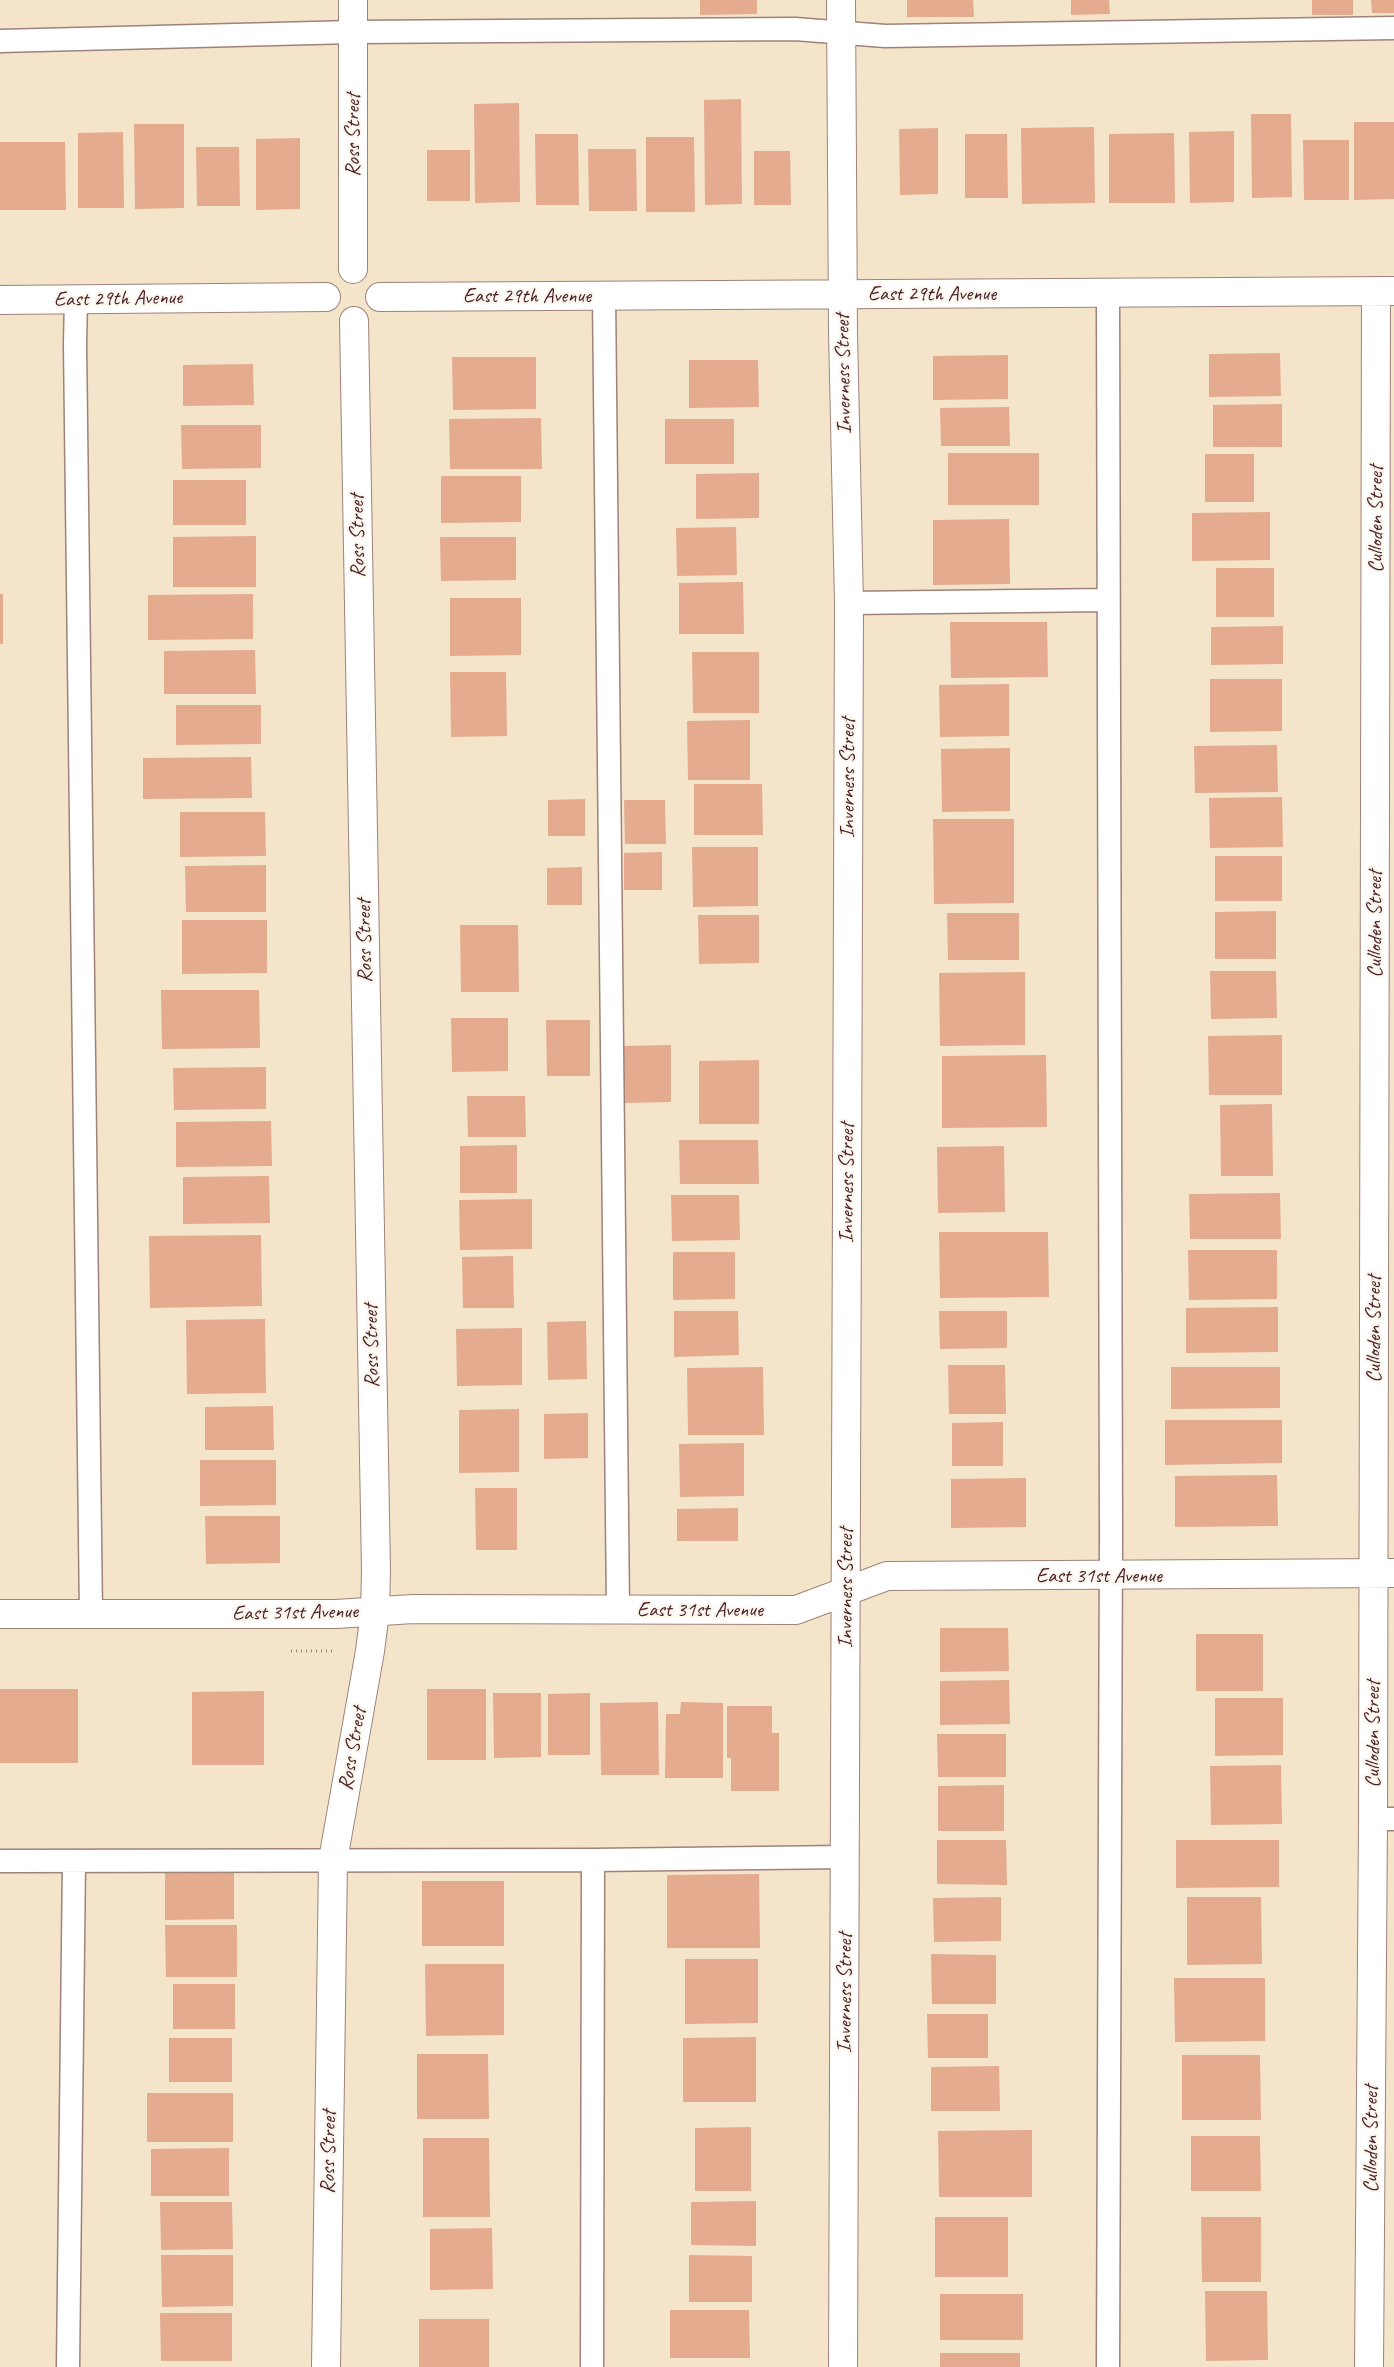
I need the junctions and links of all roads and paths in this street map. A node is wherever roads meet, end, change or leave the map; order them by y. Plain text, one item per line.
1 (353, 0) edge
2 (841, 0) edge
3 (1394, 28) edge
4 (353, 32) junction
5 (840, 32) junction
6 (0, 41) edge
7 (353, 269) junction
8 (1385, 291) edge
9 (1108, 293) junction
10 (842, 294) junction
11 (604, 295) junction
12 (326, 297) junction
13 (380, 297) junction
14 (76, 299) junction
15 (0, 300) edge
16 (354, 321) junction
17 (1107, 600) junction
18 (849, 603) junction
19 (1384, 1572) edge
20 (1111, 1576) junction
21 (846, 1592) junction
22 (618, 1609) junction
23 (375, 1612) junction
24 (0, 1614) edge
25 (91, 1614) junction
26 (291, 1651) dead end
27 (337, 1651) dead end
28 (1384, 1820) edge
29 (845, 1857) junction
30 (333, 1860) junction
31 (593, 1860) junction
32 (0, 1861) edge
33 (74, 1862) junction
34 (68, 2367) edge
35 (326, 2367) edge
36 (592, 2367) edge
37 (843, 2367) edge
38 (1108, 2367) edge
39 (1369, 2367) edge

1 - 4 street, Ross Street
2 - 5 street, Inverness Street
3 - 5 lane
4 - 5 lane
4 - 6 lane
4 - 7 street, Ross Street
5 - 10 street, Inverness Street
7 - 12 street
7 - 13 street
8 - 9 street, East 29th Avenue
8 - 19 street, Culloden Street
9 - 10 street, East 29th Avenue
9 - 17 lane
10 - 11 street, East 29th Avenue
10 - 18 street, Inverness Street
11 - 13 street, East 29th Avenue
11 - 22 lane
12 - 14 street, East 29th Avenue
12 - 16 street
13 - 16 street
14 - 15 street, East 29th Avenue
14 - 25 lane
16 - 23 street, Ross Street
17 - 18 lane
17 - 20 lane
18 - 21 street, Inverness Street
19 - 20 street, East 31st Avenue
19 - 28 street, Culloden Street
20 - 21 street, East 31st Avenue
20 - 38 lane
21 - 22 street, East 31st Avenue
21 - 29 street, Inverness Street
22 - 23 street, East 31st Avenue
23 - 25 street, East 31st Avenue
23 - 30 street, Ross Street
24 - 25 street, East 31st Avenue
26 - 27 path
28 - 39 street, Culloden Street
29 - 31 lane
29 - 37 street, Inverness Street
30 - 31 lane
30 - 33 lane
30 - 35 street, Ross Street
31 - 36 lane
32 - 33 lane
33 - 34 lane

